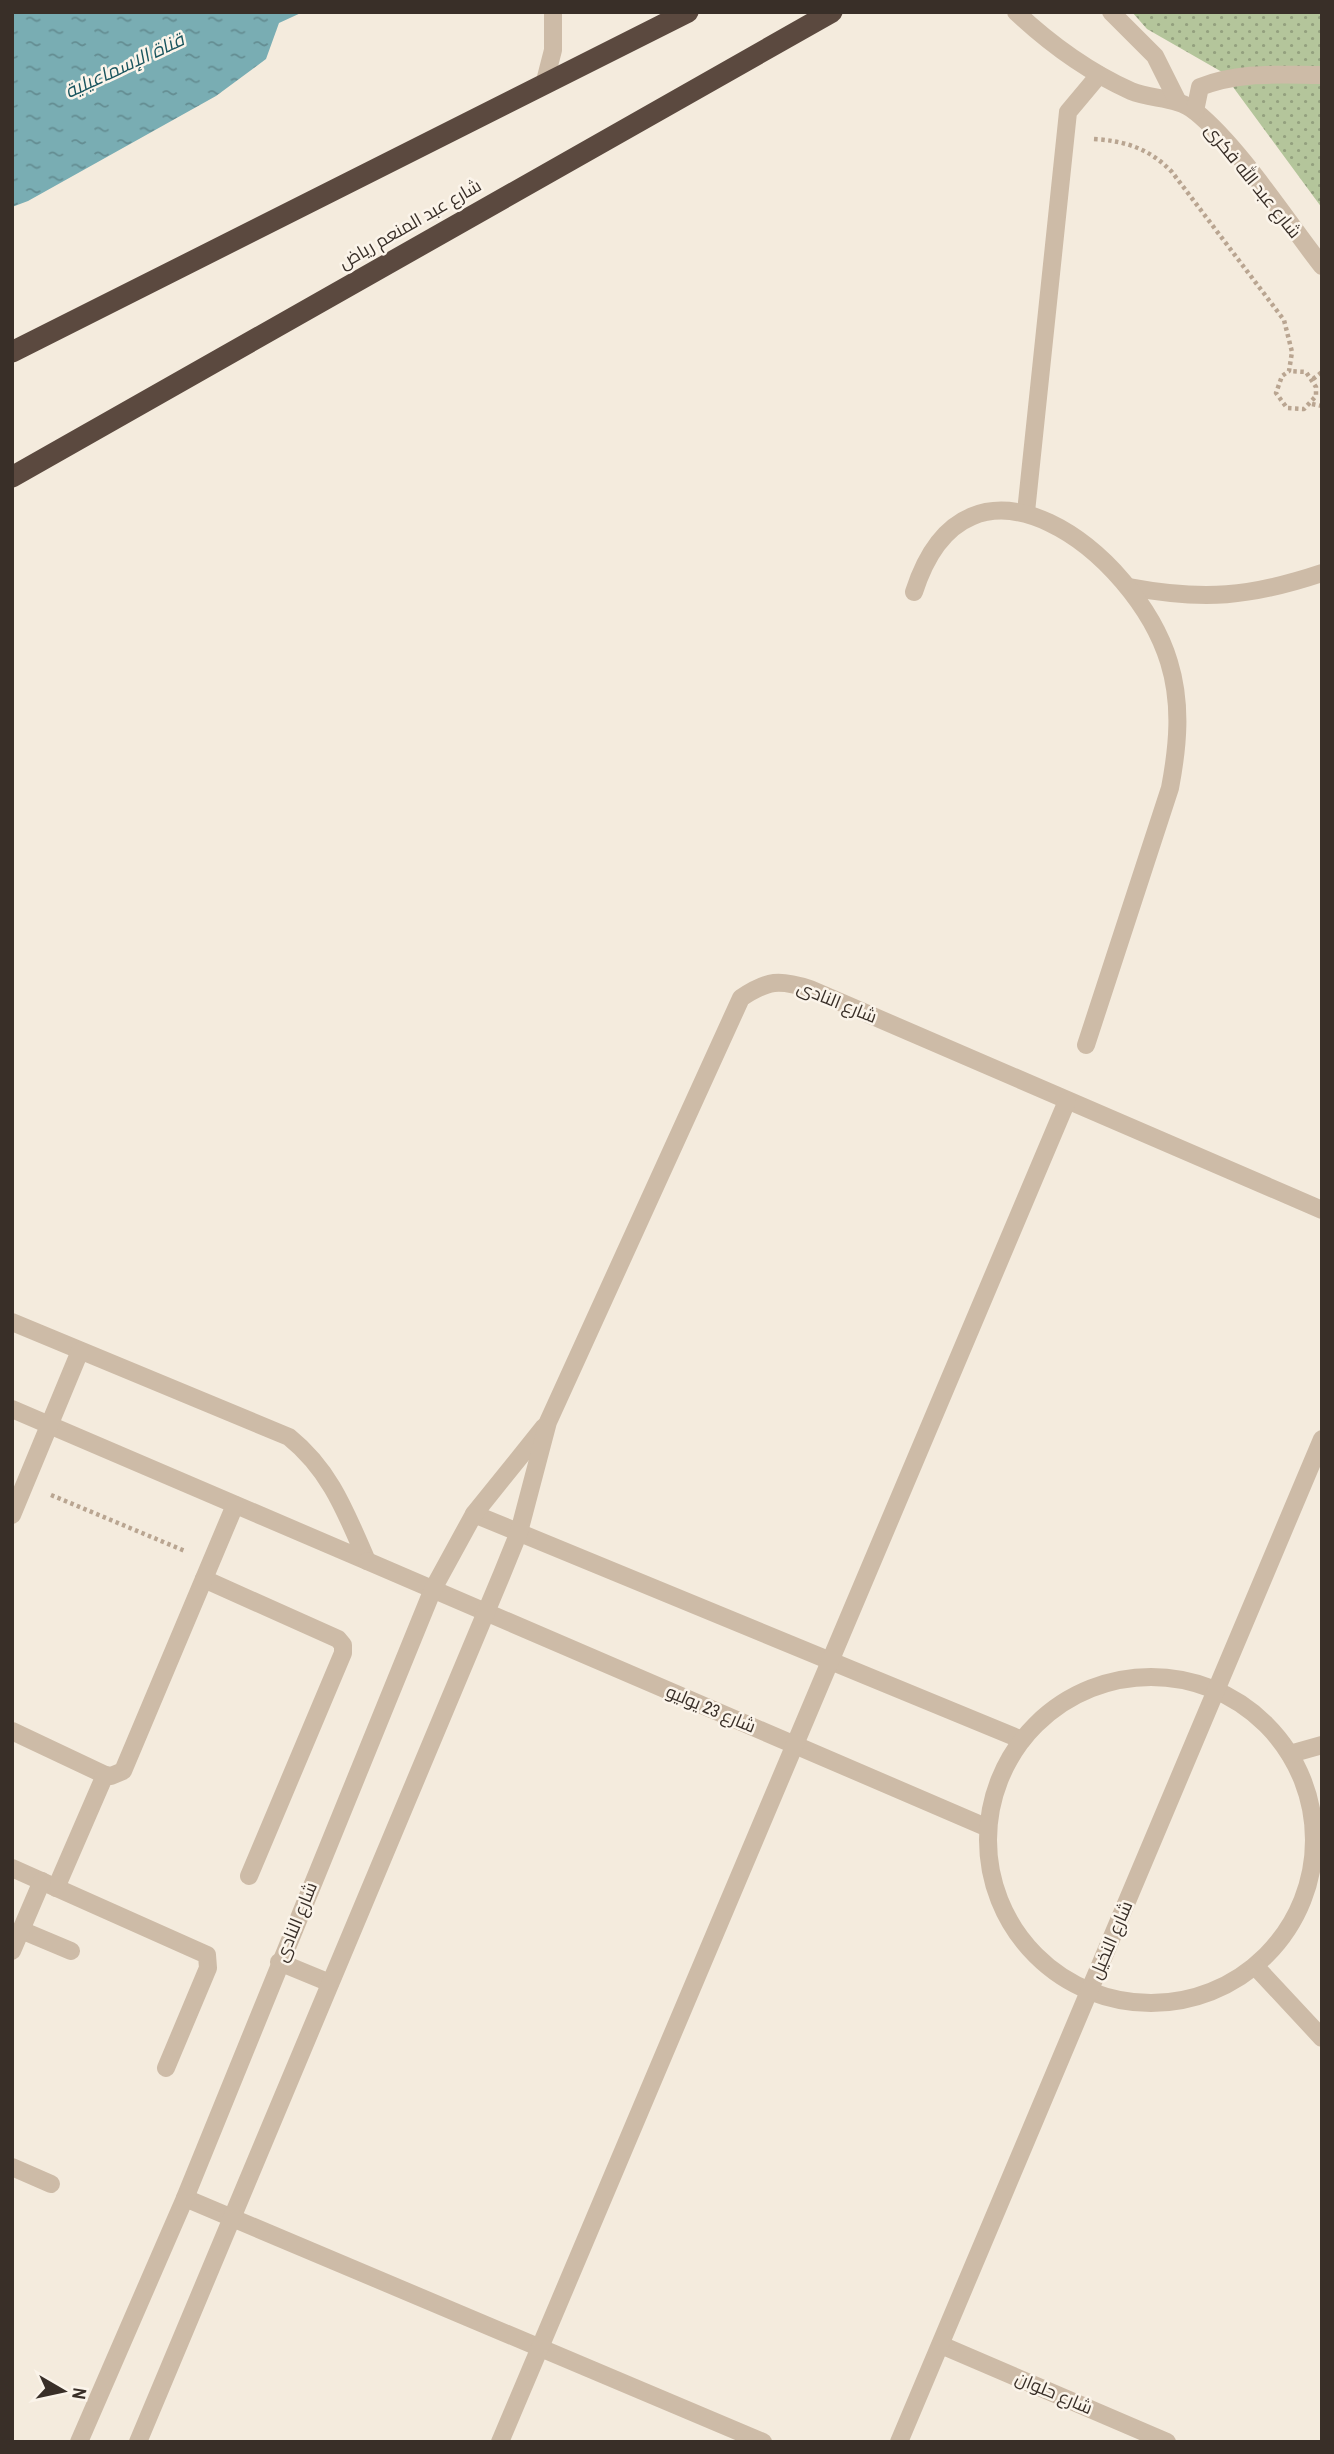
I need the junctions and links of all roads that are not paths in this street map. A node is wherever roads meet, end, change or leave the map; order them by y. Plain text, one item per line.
1 (553, 12) edge
2 (688, 12) edge
3 (832, 12) edge
4 (1016, 12) edge
5 (1111, 12) edge
6 (1099, 75) junction
7 (1322, 75) edge
8 (544, 85) junction
9 (1178, 102) junction
10 (1195, 111) junction
11 (1322, 266) edge
12 (12, 352) edge
13 (12, 477) edge
14 (1026, 512) junction
15 (1322, 573) edge
16 (1129, 587) junction
17 (915, 592) dead end
18 (1086, 1045) dead end
19 (1068, 1101) junction
20 (1322, 1210) edge
21 (12, 1322) edge
22 (80, 1351) junction
23 (12, 1409) edge
24 (548, 1422) junction
25 (49, 1425) junction
26 (1322, 1438) edge
27 (19, 1491) edge
28 (235, 1505) junction
29 (12, 1514) edge
30 (474, 1514) junction
31 (519, 1532) junction
32 (367, 1561) junction
33 (204, 1580) junction
34 (433, 1589) junction
35 (485, 1612) junction
36 (830, 1661) junction
37 (1216, 1689) junction
38 (12, 1731) edge
39 (1022, 1740) junction
40 (795, 1745) junction
41 (1322, 1745) edge
42 (1290, 1754) junction
43 (105, 1774) junction
44 (988, 1828) junction
45 (1318, 1834) edge
46 (12, 1868) edge
47 (249, 1876) dead end
48 (49, 1885) junction
49 (21, 1930) junction
50 (12, 1951) edge
51 (71, 1951) dead end
52 (279, 1962) junction
53 (1255, 1966) junction
54 (330, 1983) junction
55 (1089, 1992) junction
56 (1322, 2038) edge
57 (166, 2067) dead end
58 (12, 2167) edge
59 (51, 2184) dead end
60 (185, 2198) junction
61 (232, 2218) junction
62 (941, 2345) junction
63 (540, 2348) junction
64 (904, 2439) edge
65 (79, 2442) edge
66 (138, 2442) edge
67 (500, 2442) edge
68 (763, 2442) edge
69 (1167, 2442) edge

1 - 8 street
2 - 8 highway
3 - 13 highway, شارع عبد المنعم رياض
4 - 6 street, شارع عبد الله فكرى
5 - 9 street
6 - 9 street, شارع عبد الله فكرى
6 - 14 street
7 - 10 street
8 - 12 highway
9 - 10 street, شارع عبد الله فكرى
10 - 11 street, شارع عبد الله فكرى
14 - 16 street
14 - 17 street
15 - 16 street
16 - 18 street
19 - 20 street, شارع النادى
19 - 24 street, شارع النادى
19 - 36 street
21 - 22 street
22 - 25 street
22 - 32 street
23 - 25 street, شارع 23 يوليو
24 - 30 street, شارع النادى
24 - 31 street, شارع النادى
25 - 27 street
25 - 28 street, شارع 23 يوليو
26 - 37 street, شارع النخيل
27 - 29 street
28 - 32 street, شارع 23 يوليو
28 - 33 street
30 - 31 street
30 - 34 street, شارع النادى
31 - 35 street, شارع النادى
31 - 36 street
32 - 34 street, شارع 23 يوليو
33 - 43 street
33 - 47 street
34 - 35 street, شارع 23 يوليو
34 - 52 street, شارع النادى
35 - 40 street, شارع 23 يوليو
35 - 54 street, شارع النادى
36 - 39 street
36 - 40 street
37 - 39 street
37 - 42 street
37 - 55 street, شارع النخيل
38 - 43 street
39 - 44 street
40 - 44 street, شارع 23 يوليو
40 - 63 street
41 - 42 street
42 - 45 street
43 - 48 street
44 - 55 street
45 - 53 street
46 - 48 street
48 - 49 street
48 - 57 street
49 - 50 street
49 - 51 street
52 - 54 street
52 - 60 street, شارع النادى
53 - 55 street
53 - 56 street
54 - 61 street, شارع النادى
55 - 62 street, شارع النخيل
58 - 59 street
60 - 61 street
60 - 65 street, شارع النادى
61 - 63 street
61 - 66 street, شارع النادى
62 - 64 street, شارع النخيل
62 - 69 street, شارع حلوان
63 - 67 street
63 - 68 street

